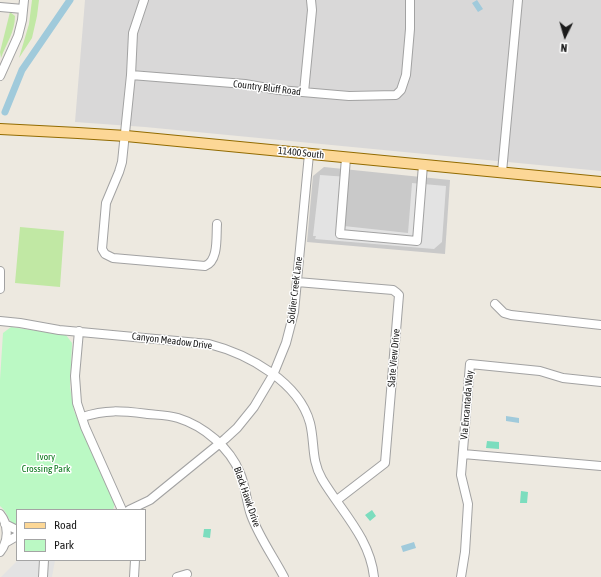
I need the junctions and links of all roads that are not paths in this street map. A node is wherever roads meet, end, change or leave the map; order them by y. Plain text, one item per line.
1 (24, 0) edge
2 (144, 0) edge
3 (311, 0) edge
4 (410, 0) edge
5 (518, 0) edge
6 (0, 7) edge
7 (23, 9) junction
8 (131, 75) junction
9 (0, 76) edge
10 (304, 92) junction
11 (0, 129) edge
12 (126, 136) junction
13 (309, 154) junction
14 (346, 158) junction
15 (424, 165) junction
16 (502, 172) junction
17 (601, 182) edge
18 (217, 224) dead end
19 (0, 270) edge
20 (297, 282) junction
21 (0, 289) edge
22 (495, 304) dead end
23 (0, 321) edge
24 (601, 325) edge
25 (79, 331) junction
26 (273, 374) junction
27 (601, 382) edge
28 (82, 417) junction
29 (220, 444) junction
30 (462, 454) junction
31 (601, 466) edge
32 (337, 500) junction
33 (122, 509) edge
34 (131, 509) edge
35 (0, 514) edge
36 (6, 524) junction
37 (16, 529) edge
38 (16, 537) edge
39 (5, 543) junction
40 (0, 552) edge
41 (44, 561) edge
42 (135, 561) edge
43 (187, 574) dead end
44 (43, 577) edge
45 (134, 577) edge
46 (178, 577) edge
47 (284, 577) edge
48 (374, 577) edge
49 (462, 577) edge

1 - 7 street
2 - 8 street
3 - 10 street
4 - 10 street, Country Bluff Road
5 - 16 street
6 - 7 street
7 - 9 street
8 - 10 street, Country Bluff Road
8 - 12 street
11 - 12 main road, 11400 South
12 - 13 main road, 11400 South
12 - 18 street
13 - 14 main road, 11400 South
13 - 20 street, Soldier Creek Lane
14 - 15 main road, 11400 South
14 - 15 street
15 - 16 main road, 11400 South
16 - 17 main road, 11400 South
19 - 21 street
20 - 26 street, Soldier Creek Lane
20 - 32 street, Slate View Drive
22 - 24 street
23 - 25 street, Canyon Meadow Drive
25 - 26 street, Canyon Meadow Drive
25 - 28 street
26 - 29 street, Soldier Creek Lane
26 - 32 street, Canyon Meadow Drive
27 - 30 street, Via Encantada Way
28 - 29 street, Black Hawk Drive
28 - 33 street
29 - 34 street, Soldier Creek Lane
29 - 47 street, Black Hawk Drive
30 - 31 street
30 - 49 street, Via Encantada Way
32 - 48 street, Canyon Meadow Drive
35 - 36 street
36 - 37 street
36 - 39 street
38 - 39 street
39 - 40 street
41 - 44 street
42 - 45 street
43 - 46 street

